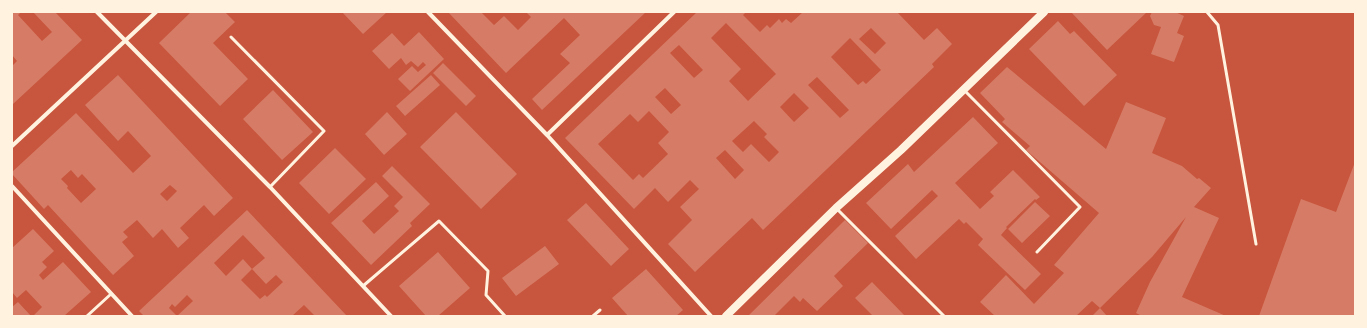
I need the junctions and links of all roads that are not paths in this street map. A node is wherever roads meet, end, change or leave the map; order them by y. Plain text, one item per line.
1 (97, 12) edge
2 (156, 12) edge
3 (428, 12) edge
4 (674, 12) edge
5 (1044, 12) edge
6 (1206, 12) edge
7 (231, 37) dead end
8 (124, 41) junction
9 (964, 90) junction
10 (547, 135) junction
11 (12, 146) edge
12 (12, 186) edge
13 (270, 187) junction
14 (836, 208) junction
15 (1256, 244) dead end
16 (1037, 252) dead end
17 (363, 286) junction
18 (111, 294) junction
19 (600, 310) dead end
20 (87, 316) edge
21 (132, 316) edge
22 (392, 316) edge
23 (505, 316) edge
24 (593, 316) edge
25 (711, 316) edge
26 (726, 316) edge
27 (944, 316) edge

1 - 8 street
2 - 8 street
3 - 10 street
4 - 10 street
5 - 9 main road
6 - 15 lane
7 - 13 lane
8 - 11 street
8 - 13 street
9 - 14 main road
9 - 16 lane
10 - 25 street
12 - 18 street
13 - 17 street
14 - 26 main road
14 - 27 lane
17 - 22 street
17 - 23 lane
18 - 20 lane
18 - 21 street
19 - 24 lane

